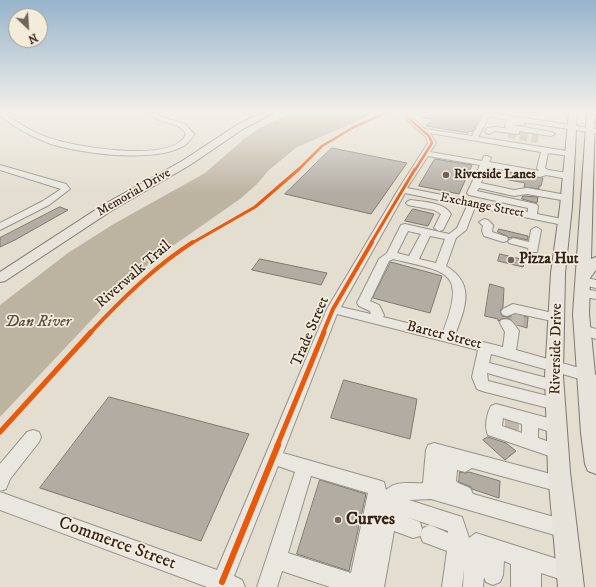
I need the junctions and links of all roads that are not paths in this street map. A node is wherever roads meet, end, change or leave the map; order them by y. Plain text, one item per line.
1 (45, 139) edge
2 (187, 139) edge
3 (221, 139) edge
4 (431, 139) edge
5 (546, 139) edge
6 (551, 139) tunnel mouth
7 (571, 139) edge
8 (593, 139) edge
9 (426, 151) junction
10 (570, 154) junction
11 (592, 162) edge
12 (0, 167) edge
13 (543, 170) junction
14 (493, 173) dead end
15 (568, 176) junction
16 (592, 178) edge
17 (477, 182) junction
18 (402, 190) junction
19 (442, 198) junction
20 (567, 198) junction
21 (411, 203) dead end
22 (504, 205) junction
23 (489, 207) junction
24 (437, 208) junction
25 (563, 222) junction
26 (591, 226) edge
27 (0, 228) edge
28 (439, 228) dead end
29 (536, 230) dead end
30 (427, 232) junction
31 (452, 237) junction
32 (367, 250) junction
33 (391, 255) junction
34 (414, 260) junction
35 (596, 261) edge
36 (440, 267) junction
37 (0, 278) edge
38 (582, 284) junction
39 (596, 284) edge
40 (596, 295) edge
41 (333, 309) junction
42 (557, 318) junction
43 (376, 320) junction
44 (582, 330) junction
45 (596, 334) edge
46 (448, 337) junction
47 (486, 347) junction
48 (509, 353) junction
49 (591, 378) edge
50 (555, 385) junction
51 (530, 419) junction
52 (557, 427) junction
53 (33, 437) dead end
54 (530, 442) junction
55 (558, 452) junction
56 (273, 457) junction
57 (596, 464) edge
58 (492, 466) junction
59 (305, 467) junction
60 (0, 483) edge
61 (560, 484) junction
62 (431, 491) junction
63 (0, 501) edge
64 (494, 510) junction
65 (565, 529) junction
66 (457, 546) junction
67 (495, 549) junction
68 (276, 558) junction
69 (526, 559) junction
70 (493, 576) dead end
71 (570, 580) edge
72 (228, 584) edge
73 (526, 586) edge
74 (267, 587) edge
75 (364, 587) edge
76 (452, 587) edge
77 (473, 587) edge

1 - 2 street
3 - 37 main road, Memorial Drive
4 - 9 street
5 - 13 street
6 - 10 street
7 - 10 main road, Riverside Drive
8 - 11 main road, Riverside Drive
9 - 17 street
9 - 18 street, Trade Street
10 - 15 main road, Riverside Drive
11 - 16 main road, Riverside Drive
12 - 27 street
13 - 15 street
13 - 17 street
14 - 17 street
15 - 20 main road, Riverside Drive
16 - 26 main road, Riverside Drive
17 - 19 street, Exchange Street
17 - 20 street
17 - 22 street
17 - 23 street, Exchange Street
17 - 31 street
18 - 19 street, Exchange Street
18 - 32 street, Trade Street
19 - 24 street
20 - 25 main road, Riverside Drive
21 - 24 street
22 - 23 street, Exchange Street
22 - 25 street, Exchange Street
23 - 29 street
24 - 28 street
25 - 26 main road
25 - 42 main road, Riverside Drive
26 - 38 main road, Riverside Drive
30 - 31 street
30 - 33 street
30 - 34 street
31 - 36 street
32 - 33 street
32 - 41 street, Trade Street
33 - 34 street
33 - 43 street
34 - 36 street
35 - 38 main road
36 - 46 street
38 - 39 street
38 - 40 street
38 - 44 main road, Riverside Drive
41 - 43 street, Barter Street
41 - 56 street, Trade Street
42 - 48 street
42 - 50 main road, Riverside Drive
43 - 46 street, Barter Street
44 - 45 street
44 - 49 main road, Riverside Drive
46 - 47 street, Barter Street
47 - 48 street, Barter Street
47 - 50 street
48 - 50 street, Barter Street
49 - 50 street
49 - 57 main road, Riverside Drive
50 - 52 main road, Riverside Drive
51 - 52 street
51 - 54 street
51 - 54 street
52 - 55 main road, Riverside Drive
53 - 60 street
54 - 55 street
55 - 61 main road, Riverside Drive
56 - 59 street
56 - 72 street, Trade Street
58 - 61 street
58 - 62 street
58 - 64 street
59 - 68 street
59 - 75 street
61 - 65 main road, Riverside Drive
62 - 64 street
62 - 75 street
63 - 72 street, Commerce Street
64 - 65 street
65 - 71 main road, Riverside Drive
66 - 66 street
66 - 76 street
67 - 69 street
67 - 70 street
67 - 77 street
68 - 74 street
68 - 75 street
69 - 71 street
69 - 73 street

